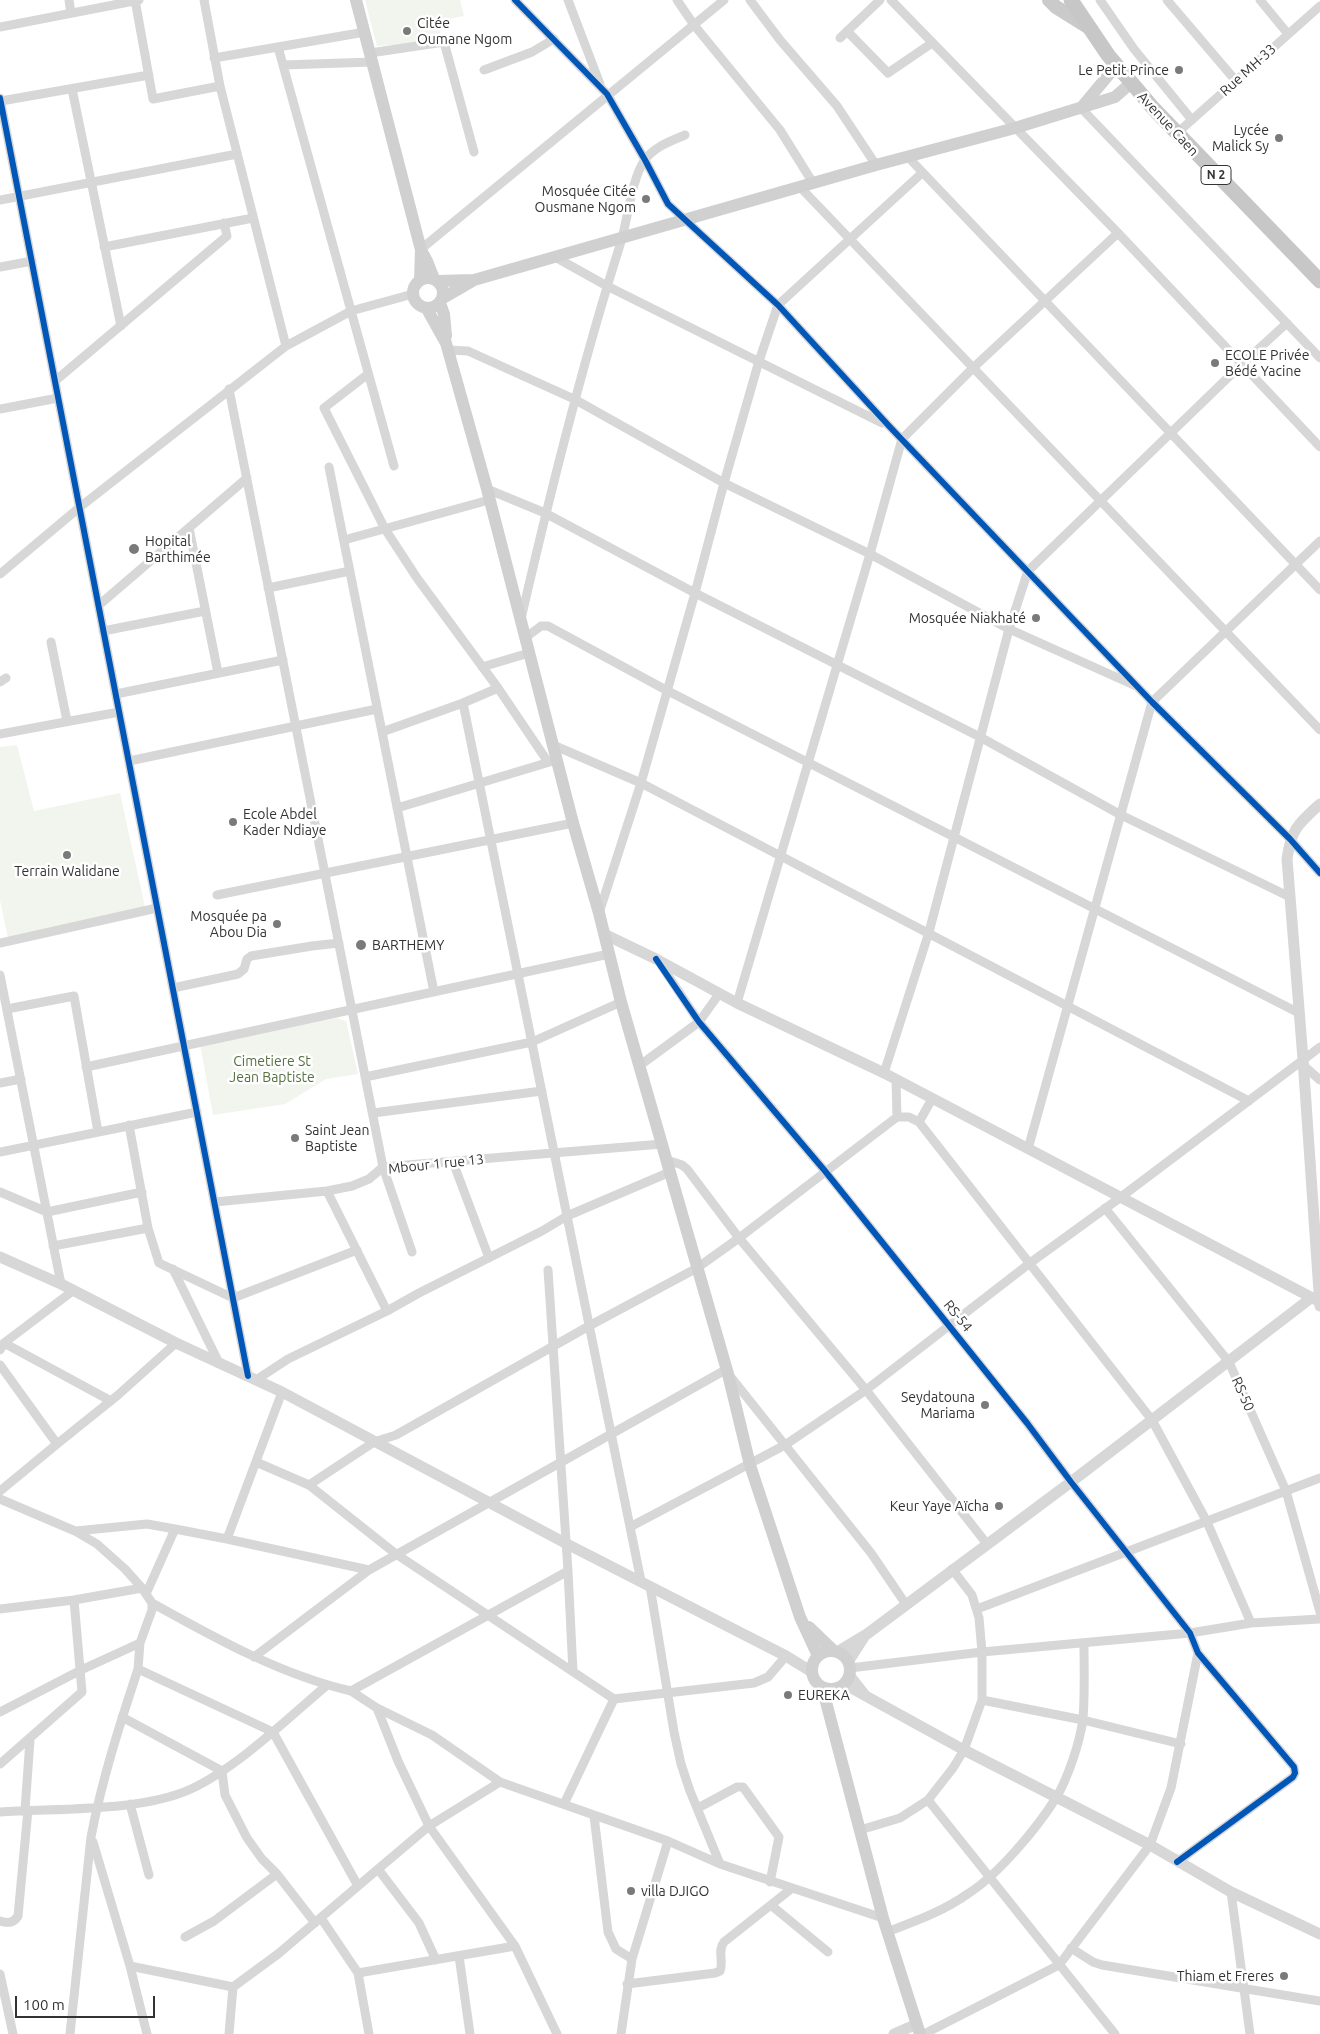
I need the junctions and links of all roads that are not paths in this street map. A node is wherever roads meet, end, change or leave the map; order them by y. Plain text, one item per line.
1 (68, 0) edge
2 (136, 0) edge
3 (204, 0) edge
4 (356, 0) edge
5 (515, 0) edge
6 (568, 0) edge
7 (677, 0) edge
8 (724, 0) edge
9 (750, 0) edge
10 (880, 0) edge
11 (891, 0) edge
12 (1049, 0) edge
13 (1071, 0) edge
14 (1100, 0) edge
15 (1167, 0) edge
16 (1260, 0) edge
17 (1320, 6) edge
18 (71, 13) junction
19 (694, 25) junction
20 (0, 27) edge
21 (1088, 27) junction
22 (365, 32) junction
23 (1288, 34) junction
24 (554, 39) junction
25 (932, 43) junction
26 (278, 47) junction
27 (214, 58) junction
28 (371, 58) junction
29 (283, 65) junction
30 (1116, 66) junction
31 (484, 70) dead end
32 (149, 74) junction
33 (1236, 81) junction
34 (1131, 83) junction
35 (220, 86) junction
36 (72, 88) junction
37 (604, 92) junction
38 (0, 100) edge
39 (1081, 108) junction
40 (1192, 120) junction
41 (1015, 128) junction
42 (685, 134) dead end
43 (1176, 134) junction
44 (474, 152) dead end
45 (237, 154) junction
46 (908, 157) junction
47 (645, 160) junction
48 (876, 165) junction
49 (922, 173) junction
50 (91, 182) junction
51 (813, 183) junction
52 (800, 187) junction
53 (19, 196) junction
54 (0, 200) edge
55 (253, 218) junction
56 (686, 220) junction
57 (224, 223) junction
58 (1118, 233) junction
59 (622, 238) junction
60 (848, 239) junction
61 (104, 247) junction
62 (421, 250) junction
63 (555, 258) junction
64 (32, 262) junction
65 (0, 267) edge
66 (420, 280) junction
67 (435, 280) junction
68 (474, 280) junction
69 (1320, 281) edge
70 (607, 286) junction
71 (413, 294) junction
72 (441, 300) junction
73 (1046, 300) junction
74 (778, 305) junction
75 (427, 309) junction
76 (351, 311) junction
77 (1287, 323) junction
78 (121, 326) junction
79 (286, 346) junction
80 (447, 346) junction
81 (1320, 358) edge
82 (759, 362) junction
83 (1242, 364) junction
84 (974, 367) junction
85 (368, 374) junction
86 (55, 381) junction
87 (229, 389) junction
88 (58, 398) junction
89 (574, 399) junction
90 (0, 409) edge
91 (889, 426) junction
92 (1172, 434) junction
93 (902, 440) junction
94 (1320, 447) edge
95 (394, 466) dead end
96 (329, 467) dead end
97 (246, 478) junction
98 (724, 483) junction
99 (488, 494) junction
100 (1101, 500) junction
101 (80, 507) junction
102 (545, 513) junction
103 (189, 528) junction
104 (385, 529) junction
105 (344, 540) junction
106 (1320, 541) edge
107 (870, 554) junction
108 (1295, 564) junction
109 (350, 571) junction
110 (1028, 571) junction
111 (0, 574) edge
112 (268, 588) junction
113 (1320, 590) edge
114 (696, 593) junction
115 (99, 605) junction
116 (206, 611) junction
117 (521, 621) junction
118 (1009, 629) junction
119 (104, 631) junction
120 (1225, 632) junction
121 (525, 638) junction
122 (52, 642) dead end
123 (529, 654) junction
124 (283, 660) junction
125 (837, 664) junction
126 (482, 667) junction
127 (218, 673) junction
128 (498, 688) junction
129 (1141, 689) junction
130 (666, 690) junction
131 (116, 694) junction
132 (1152, 702) junction
133 (463, 703) junction
134 (377, 710) junction
135 (119, 712) junction
136 (67, 721) junction
137 (296, 726) junction
138 (1320, 730) edge
139 (382, 732) junction
140 (0, 734) edge
141 (980, 737) junction
142 (554, 745) junction
143 (129, 761) junction
144 (553, 761) junction
145 (809, 761) junction
146 (480, 783) junction
147 (641, 783) junction
148 (1320, 804) edge
149 (397, 808) junction
150 (1121, 815) junction
151 (573, 823) junction
152 (953, 836) junction
153 (491, 839) junction
154 (1290, 839) junction
155 (781, 856) junction
156 (407, 857) junction
157 (1320, 873) edge
158 (325, 874) junction
159 (217, 895) dead end
160 (1290, 897) junction
161 (158, 908) junction
162 (1095, 908) junction
163 (599, 913) junction
164 (929, 932) junction
165 (604, 934) junction
166 (0, 943) edge
167 (339, 943) junction
168 (609, 954) junction
169 (656, 958) junction
170 (0, 974) edge
171 (518, 974) junction
172 (173, 988) junction
173 (434, 992) junction
174 (719, 994) junction
175 (621, 1002) junction
176 (737, 1003) junction
177 (1068, 1007) junction
178 (7, 1009) junction
179 (352, 1010) junction
180 (1299, 1013) junction
181 (699, 1022) junction
182 (532, 1042) junction
183 (184, 1046) junction
184 (1320, 1047) edge
185 (1304, 1063) junction
186 (639, 1066) junction
187 (86, 1067) junction
188 (884, 1073) junction
189 (365, 1077) junction
190 (21, 1079) junction
191 (896, 1080) junction
192 (1320, 1080) edge
193 (0, 1083) edge
194 (542, 1091) junction
195 (932, 1099) junction
196 (1249, 1101) junction
197 (197, 1112) junction
198 (373, 1113) junction
199 (896, 1116) junction
200 (919, 1122) junction
201 (129, 1125) junction
202 (98, 1132) junction
203 (662, 1144) junction
204 (34, 1146) junction
205 (1028, 1149) junction
206 (0, 1152) edge
207 (554, 1153) junction
208 (453, 1162) junction
209 (668, 1166) junction
210 (383, 1167) junction
211 (825, 1171) junction
212 (327, 1191) junction
213 (0, 1192) edge
214 (142, 1192) junction
215 (1122, 1197) junction
216 (215, 1202) junction
217 (1105, 1208) junction
218 (47, 1212) junction
219 (567, 1216) junction
220 (148, 1228) junction
221 (739, 1238) junction
222 (53, 1246) junction
223 (357, 1250) junction
224 (412, 1252) dead end
225 (0, 1257) edge
226 (489, 1258) junction
227 (1030, 1263) junction
228 (697, 1268) junction
229 (174, 1269) junction
230 (548, 1270) dead end
231 (61, 1284) junction
232 (74, 1290) junction
233 (233, 1298) junction
234 (1317, 1302) edge
235 (387, 1312) junction
236 (589, 1326) junction
237 (950, 1326) junction
238 (176, 1343) junction
239 (554, 1346) junction
240 (2, 1347) edge
241 (1229, 1362) junction
242 (219, 1363) junction
243 (0, 1365) edge
244 (727, 1371) junction
245 (252, 1378) junction
246 (866, 1390) junction
247 (282, 1392) junction
248 (111, 1402) junction
249 (1152, 1420) junction
250 (611, 1434) junction
251 (374, 1442) junction
252 (57, 1444) junction
253 (785, 1445) junction
254 (256, 1462) junction
255 (560, 1462) junction
256 (750, 1465) junction
257 (1320, 1478) edge
258 (1071, 1482) junction
259 (309, 1485) junction
260 (0, 1491) edge
261 (1286, 1491) junction
262 (0, 1500) edge
263 (489, 1503) junction
264 (1207, 1522) junction
265 (630, 1527) junction
266 (175, 1529) junction
267 (75, 1531) junction
268 (227, 1539) junction
269 (567, 1544) junction
270 (987, 1544) junction
271 (1127, 1552) junction
272 (396, 1554) junction
273 (952, 1569) junction
274 (369, 1570) junction
275 (568, 1570) junction
276 (646, 1584) junction
277 (144, 1591) junction
278 (74, 1600) junction
279 (152, 1603) junction
280 (906, 1603) junction
281 (0, 1609) edge
282 (977, 1609) junction
283 (1320, 1612) edge
284 (487, 1615) junction
285 (800, 1617) junction
286 (1320, 1619) edge
287 (1251, 1623) junction
288 (1190, 1633) junction
289 (867, 1634) junction
290 (140, 1643) junction
291 (1084, 1643) junction
292 (836, 1652) junction
293 (982, 1652) junction
294 (1198, 1653) junction
295 (254, 1657) junction
296 (788, 1657) junction
297 (817, 1657) junction
298 (138, 1669) junction
299 (81, 1670) junction
300 (573, 1672) junction
301 (812, 1672) junction
302 (842, 1677) junction
303 (326, 1686) junction
304 (351, 1692) junction
305 (668, 1692) junction
306 (614, 1699) junction
307 (982, 1700) junction
308 (377, 1708) junction
309 (0, 1712) edge
310 (122, 1717) junction
311 (1083, 1720) junction
312 (273, 1732) junction
313 (30, 1740) junction
314 (1180, 1744) junction
315 (964, 1750) junction
316 (0, 1764) edge
317 (222, 1771) junction
318 (500, 1782) junction
319 (1056, 1797) junction
320 (928, 1800) junction
321 (130, 1804) junction
322 (564, 1804) junction
323 (97, 1806) junction
324 (698, 1808) junction
325 (27, 1810) junction
326 (0, 1812) edge
327 (594, 1816) junction
328 (429, 1826) junction
329 (860, 1830) junction
330 (91, 1836) junction
331 (668, 1841) junction
332 (1150, 1845) junction
333 (1177, 1862) junction
334 (720, 1864) junction
335 (378, 1869) junction
336 (277, 1874) junction
337 (149, 1876) dead end
338 (990, 1878) junction
339 (770, 1882) junction
340 (358, 1886) junction
341 (791, 1889) junction
342 (1231, 1892) junction
343 (772, 1906) junction
344 (883, 1918) junction
345 (318, 1920) junction
346 (0, 1921) edge
347 (887, 1932) junction
348 (1320, 1934) edge
349 (185, 1938) dead end
350 (515, 1946) junction
351 (1072, 1948) junction
352 (828, 1952) dead end
353 (459, 1956) junction
354 (632, 1959) junction
355 (436, 1960) junction
356 (1059, 1965) junction
357 (130, 1966) junction
358 (358, 1973) junction
359 (0, 1974) edge
360 (627, 1984) junction
361 (233, 1987) junction
362 (1244, 1989) junction
363 (1320, 2001) edge
364 (921, 2031) edge
365 (13, 2034) edge
366 (70, 2034) edge
367 (147, 2034) edge
368 (229, 2034) edge
369 (369, 2034) edge
370 (470, 2034) edge
371 (557, 2034) edge
372 (621, 2034) edge
373 (894, 2034) edge
374 (1115, 2034) edge
375 (1250, 2034) edge

1 - 18 street
2 - 18 street
2 - 32 street
3 - 27 street
4 - 22 main road
5 - 24 street
6 - 37 street
7 - 19 street
8 - 19 street
9 - 48 street
10 - 25 street
11 - 25 street
12 - 21 main road
13 - 21 highway, Avenue Caen / N 2
14 - 40 street
15 - 33 street
16 - 23 street
17 - 23 street, Rue MH-33
18 - 20 street
19 - 37 street
19 - 51 street
21 - 30 highway, Avenue Caen / N 2
22 - 26 street
22 - 28 main road
23 - 33 street, Rue MH-33
24 - 31 street
24 - 37 street
25 - 41 street
26 - 27 street
26 - 29 street
27 - 35 street
28 - 29 street
28 - 44 street
28 - 62 main road
29 - 76 street
30 - 34 highway, Avenue Caen / N 2
30 - 39 main road
32 - 35 street
32 - 36 street
33 - 40 street, Rue MH-33
34 - 39 main road
34 - 43 highway, Avenue Caen / N 2
35 - 45 street
36 - 38 street
36 - 50 street
37 - 47 street
37 - 62 street
38 - 53 street
39 - 41 main road
39 - 77 street
40 - 43 street, Rue MH-33
41 - 46 main road
41 - 58 street
42 - 47 street
43 - 69 highway, Avenue Caen / N 2
45 - 50 street
45 - 55 street
46 - 48 main road
46 - 49 street
47 - 56 street
47 - 59 street
48 - 51 main road
49 - 60 street
49 - 73 street
50 - 53 street
50 - 61 street
51 - 52 main road
52 - 56 main road
52 - 60 street
53 - 54 street
53 - 64 street
55 - 57 street
55 - 79 street
56 - 59 main road
56 - 74 street
57 - 61 street
57 - 78 street
58 - 73 street
58 - 83 street
59 - 63 main road
59 - 70 street
60 - 74 street
60 - 84 street
61 - 78 street
62 - 66 main road
62 - 67 main road
63 - 68 main road
63 - 70 street
64 - 65 street
64 - 86 street
66 - 67 main road
66 - 71 main road
67 - 68 main road
67 - 72 main road
68 - 72 main road
70 - 82 street
70 - 89 street
71 - 75 main road
71 - 76 street
72 - 75 main road
72 - 80 main road
73 - 84 street
73 - 92 street
74 - 82 street
74 - 91 street
75 - 80 main road
76 - 79 street
76 - 85 street
77 - 81 street
77 - 83 street
78 - 86 street
79 - 87 street
80 - 89 street
80 - 99 main road
82 - 91 street
82 - 98 street
83 - 92 street
83 - 94 street
84 - 93 street
84 - 100 street
85 - 95 street
85 - 104 street
86 - 88 street
87 - 97 street
87 - 101 street
88 - 90 street
88 - 101 street
89 - 98 street
89 - 102 street
91 - 93 street
92 - 100 street
92 - 108 street
93 - 107 street
93 - 110 street
96 - 105 street
97 - 103 street
97 - 112 street
98 - 107 street
98 - 114 street
99 - 102 street
99 - 104 street
99 - 117 main road
100 - 110 street
100 - 120 street
101 - 111 street
101 - 115 street
102 - 114 street
102 - 117 street
103 - 115 street
103 - 116 street
104 - 105 street
104 - 126 street
105 - 109 street
106 - 108 street
107 - 118 street
107 - 125 street
108 - 113 street
108 - 120 street
109 - 112 street
109 - 134 street
110 - 118 street
110 - 129 street
112 - 124 street
114 - 125 street
114 - 130 street
115 - 119 street
116 - 119 street
116 - 127 street
117 - 121 main road
118 - 129 street
118 - 141 street
119 - 131 street
120 - 132 street
120 - 138 street
121 - 123 main road
121 - 130 street
122 - 136 street
123 - 126 street
123 - 142 main road
124 - 127 street
124 - 137 street
125 - 141 street
125 - 145 street
126 - 128 street
127 - 131 street
128 - 133 street
128 - 144 street
129 - 132 street
130 - 145 street
130 - 147 street
131 - 135 street
132 - 150 street
132 - 154 street
133 - 139 street
133 - 146 street
134 - 137 street
134 - 139 street
135 - 136 street
135 - 143 street
136 - 140 street
137 - 143 street
137 - 158 street
139 - 149 street
141 - 150 street
141 - 152 street
142 - 144 main road
142 - 147 street
143 - 161 street
144 - 146 street
144 - 151 main road
145 - 152 street
145 - 155 street
146 - 149 street
146 - 153 street
147 - 155 street
147 - 163 street
148 - 154 street
149 - 156 street
150 - 160 street
150 - 162 street
151 - 153 street
151 - 163 main road
152 - 162 street
152 - 164 street
153 - 156 street
153 - 171 street
154 - 157 street
154 - 160 street
155 - 164 street
155 - 176 street
156 - 158 street
156 - 173 street
158 - 159 street
158 - 167 street
160 - 180 street
161 - 166 street
161 - 172 street
162 - 177 street
162 - 180 street
163 - 165 main road
164 - 177 street
164 - 188 street
165 - 168 main road
165 - 169 street
167 - 172 street
167 - 179 street
168 - 171 street
168 - 175 main road
169 - 174 street
169 - 181 street, RS-54
170 - 178 street
171 - 173 street
171 - 182 street
172 - 183 street
173 - 179 street
174 - 176 street
174 - 181 street
175 - 182 street
175 - 186 main road
176 - 188 street
177 - 196 street
177 - 205 street
178 - 187 street
178 - 190 street
179 - 183 street
179 - 189 street
180 - 185 street
181 - 186 street
181 - 211 street, RS-54
182 - 189 street
182 - 194 street
183 - 187 street
183 - 197 street
184 - 185 street
185 - 192 street
185 - 196 street
185 - 234 street
186 - 203 main road
187 - 202 street
188 - 191 street
189 - 198 street
190 - 193 street
190 - 204 street
191 - 195 street
191 - 199 street
194 - 198 street
194 - 207 street
195 - 200 street
195 - 205 street
196 - 215 street
197 - 201 street
197 - 216 street
198 - 210 street
199 - 200 street
199 - 211 street
200 - 227 street
201 - 202 street
201 - 214 street
202 - 204 street
203 - 207 street, Mbour 1 rue 13
203 - 209 main road
204 - 206 street
204 - 218 street
205 - 215 street
207 - 208 street, Mbour 1 rue 13
207 - 219 street
208 - 210 street, Mbour 1 rue 13
208 - 226 street
209 - 219 street
209 - 221 street
209 - 228 main road
210 - 212 street, Mbour 1 rue 13
210 - 224 street
211 - 221 street
211 - 237 street, RS-54
212 - 216 street, Mbour 1 rue 13
212 - 223 street
213 - 218 street
214 - 218 street
214 - 220 street
215 - 217 street
215 - 234 street
216 - 233 street
217 - 227 street
217 - 241 street, RS-50
218 - 222 street
219 - 226 street
219 - 236 street
220 - 222 street
220 - 229 street
221 - 228 street
221 - 246 street
222 - 231 street
223 - 233 street
223 - 235 street
225 - 231 street
226 - 235 street
227 - 237 street
227 - 249 street
228 - 236 street
228 - 244 main road
229 - 233 street
229 - 242 street
230 - 239 street
231 - 232 street
232 - 238 street
232 - 240 street
233 - 245 street
234 - 241 street
235 - 245 street
236 - 239 street
236 - 250 street
237 - 246 street
237 - 258 street, RS-54
238 - 242 street
238 - 248 street
239 - 251 street
239 - 255 street
240 - 248 street
241 - 249 street
241 - 261 street, RS-50
242 - 245 street
243 - 252 street
244 - 250 street
244 - 253 street
244 - 256 main road
245 - 247 street
246 - 253 street
246 - 270 street
247 - 251 street
247 - 254 street
248 - 252 street
249 - 258 street
249 - 264 street
250 - 255 street
250 - 265 street
251 - 259 street
251 - 263 street
252 - 260 street
253 - 256 street
253 - 280 street
254 - 259 street
254 - 268 street
255 - 263 street
255 - 269 street
256 - 265 street
256 - 285 main road
257 - 261 street
258 - 270 street
258 - 271 street, RS-54
259 - 272 street
261 - 264 street
261 - 283 street, RS-50
262 - 267 street
263 - 269 street
263 - 272 street
264 - 271 street
264 - 287 street
265 - 276 street
266 - 267 street
266 - 268 street
266 - 277 street
267 - 277 street
268 - 274 street
269 - 275 street
269 - 276 street
270 - 273 street
271 - 282 street
271 - 288 street, RS-54
272 - 274 street
272 - 284 street
273 - 280 street
273 - 282 street
274 - 295 street
275 - 284 street
275 - 300 street
276 - 296 street
276 - 305 street
277 - 278 street
277 - 279 street
278 - 281 street
278 - 299 street
279 - 290 street
279 - 295 street
280 - 289 street
282 - 293 street
284 - 300 street
284 - 304 street
285 - 292 main road
285 - 297 main road
286 - 287 street
287 - 288 street
288 - 291 street
288 - 294 street, RS-54
289 - 292 street
289 - 302 street
290 - 298 street
290 - 299 street
291 - 293 street
291 - 311 street
292 - 297 main road
292 - 302 main road
293 - 302 street
293 - 307 street
294 - 314 street
294 - 333 street
295 - 303 street
296 - 297 street
296 - 301 street
296 - 305 street
297 - 301 main road
298 - 310 street
298 - 312 street
299 - 309 street
299 - 313 street
300 - 306 street
301 - 302 main road
302 - 315 street
302 - 329 main road
303 - 304 street
303 - 312 street
304 - 308 street
305 - 306 street
305 - 324 street
306 - 322 street
307 - 311 street
307 - 315 street
308 - 318 street
308 - 328 street
310 - 317 street
310 - 323 street
311 - 314 street
311 - 319 street
312 - 317 street
312 - 340 street
313 - 316 street
313 - 325 street
314 - 332 street
315 - 319 street
315 - 320 street
317 - 321 street
317 - 336 street
318 - 322 street
318 - 328 street
319 - 332 street
319 - 338 street
320 - 329 street
320 - 338 street
321 - 323 street
321 - 337 street
322 - 327 street
323 - 325 street
323 - 330 street
324 - 334 street
324 - 339 street
325 - 326 street
325 - 346 street
327 - 331 street
327 - 354 street
328 - 335 street
328 - 350 street
329 - 344 main road
330 - 357 street
330 - 366 street
331 - 334 street
331 - 354 street
332 - 333 street
332 - 351 street
333 - 342 street
334 - 339 street
335 - 340 street
335 - 355 street
336 - 345 street
336 - 349 street
338 - 347 street
338 - 356 street
339 - 341 street
340 - 345 street
341 - 343 street
341 - 344 street
342 - 348 street
342 - 362 street
343 - 352 street
343 - 360 street
344 - 347 main road
345 - 358 street
345 - 361 street
347 - 364 main road
350 - 353 street
350 - 371 street
351 - 356 street
351 - 362 street
353 - 355 street
353 - 370 street
354 - 360 street
355 - 358 street
356 - 364 street
356 - 374 street
357 - 361 street
357 - 367 street
358 - 369 street
359 - 365 street
360 - 372 street
361 - 368 street
362 - 363 street
362 - 375 street
364 - 373 street

